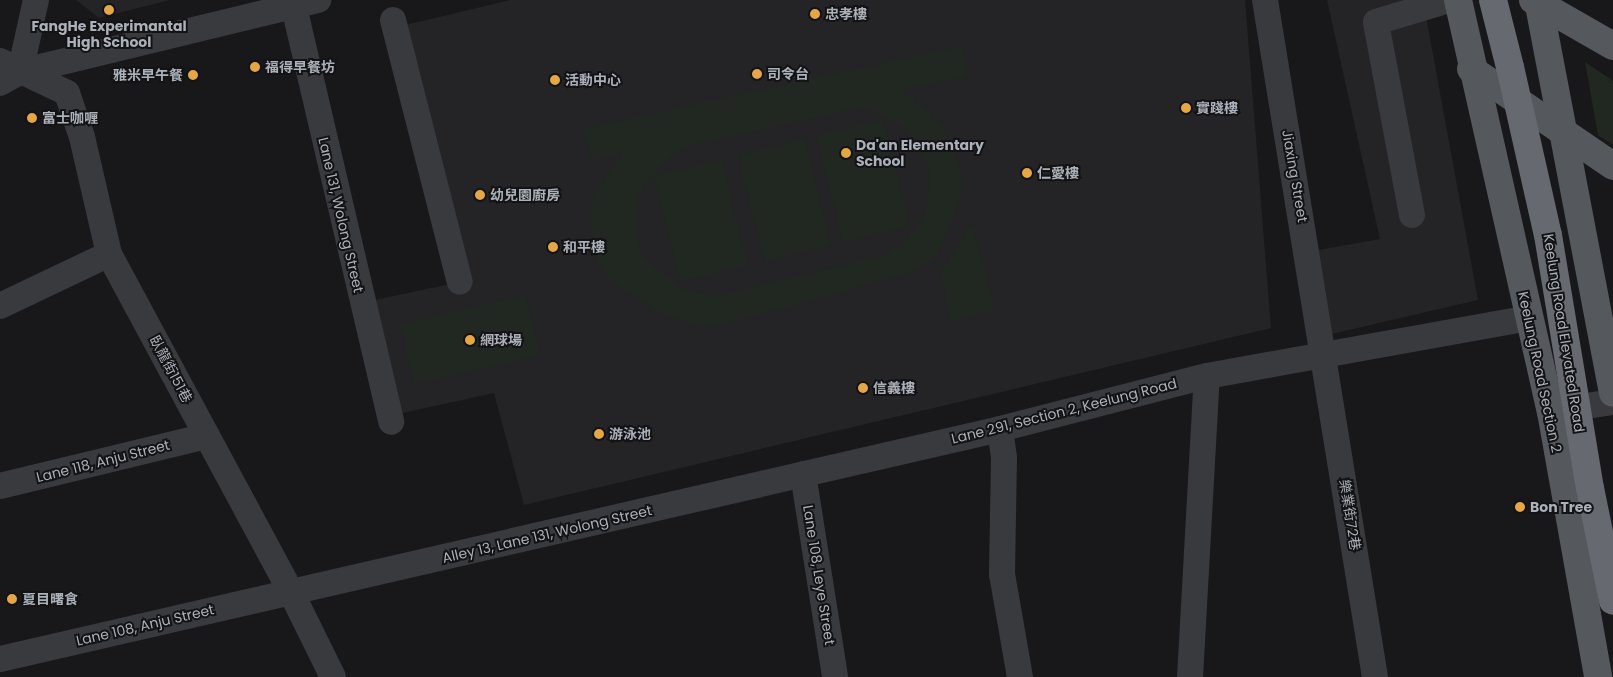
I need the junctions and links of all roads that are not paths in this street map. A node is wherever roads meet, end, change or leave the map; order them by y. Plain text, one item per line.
1 (36, 0) edge
2 (1265, 0) edge
3 (1449, 0) edge
4 (1458, 0) edge
5 (1493, 0) edge
6 (1509, 0) edge
7 (1537, 1) edge
8 (306, 3) edge
9 (393, 20) dead end
10 (1613, 46) edge
11 (1510, 67) junction
12 (1471, 69) junction
13 (6, 72) edge
14 (1561, 131) junction
15 (1613, 166) edge
16 (1412, 215) dead end
17 (110, 254) junction
18 (460, 282) dead end
19 (0, 306) edge
20 (1528, 318) junction
21 (1325, 352) junction
22 (1207, 376) junction
23 (1613, 394) edge
24 (1613, 402) edge
25 (1551, 412) junction
26 (391, 422) dead end
27 (1000, 428) junction
28 (206, 436) junction
29 (803, 474) junction
30 (0, 486) edge
31 (291, 592) junction
32 (1613, 600) edge
33 (0, 659) edge
34 (333, 677) edge
35 (835, 677) edge
36 (1020, 677) edge
37 (1190, 677) edge
38 (1375, 677) edge
39 (1598, 677) edge

1 - 13 street
2 - 21 street, Jiaxing Street
3 - 16 street
4 - 12 main road, Keelung Road Section 2
5 - 11 highway, Keelung Road Elevated Road
6 - 11 highway, Keelung Road Elevated Road
7 - 10 main road
7 - 14 main road
8 - 13 street
8 - 26 street, Lane 131, Wolong Street
9 - 18 street
11 - 32 highway, Keelung Road Elevated Road, bridge
12 - 14 main road
12 - 20 main road, Keelung Road Section 2
13 - 17 street, 臥龍街151巷
14 - 15 main road
14 - 23 main road
17 - 19 street
17 - 28 street, 臥龍街151巷
20 - 21 street, Lane 291, Section 2, Keelung Road
20 - 25 main road, Keelung Road Section 2
21 - 22 street, Lane 291, Section 2, Keelung Road
21 - 38 street, 樂業街72巷
22 - 27 street, Lane 291, Section 2, Keelung Road
22 - 37 street
24 - 25 street
25 - 39 main road, Keelung Road Section 2
27 - 29 street, Lane 291, Section 2, Keelung Road
27 - 36 street
28 - 30 street, Lane 118, Anju Street
28 - 31 street, 臥龍街151巷
29 - 31 street, Alley 13, Lane 131, Wolong Street
29 - 35 street, Lane 108, Leye Street
31 - 33 street, Lane 108, Anju Street
31 - 34 street, 臥龍街151巷

